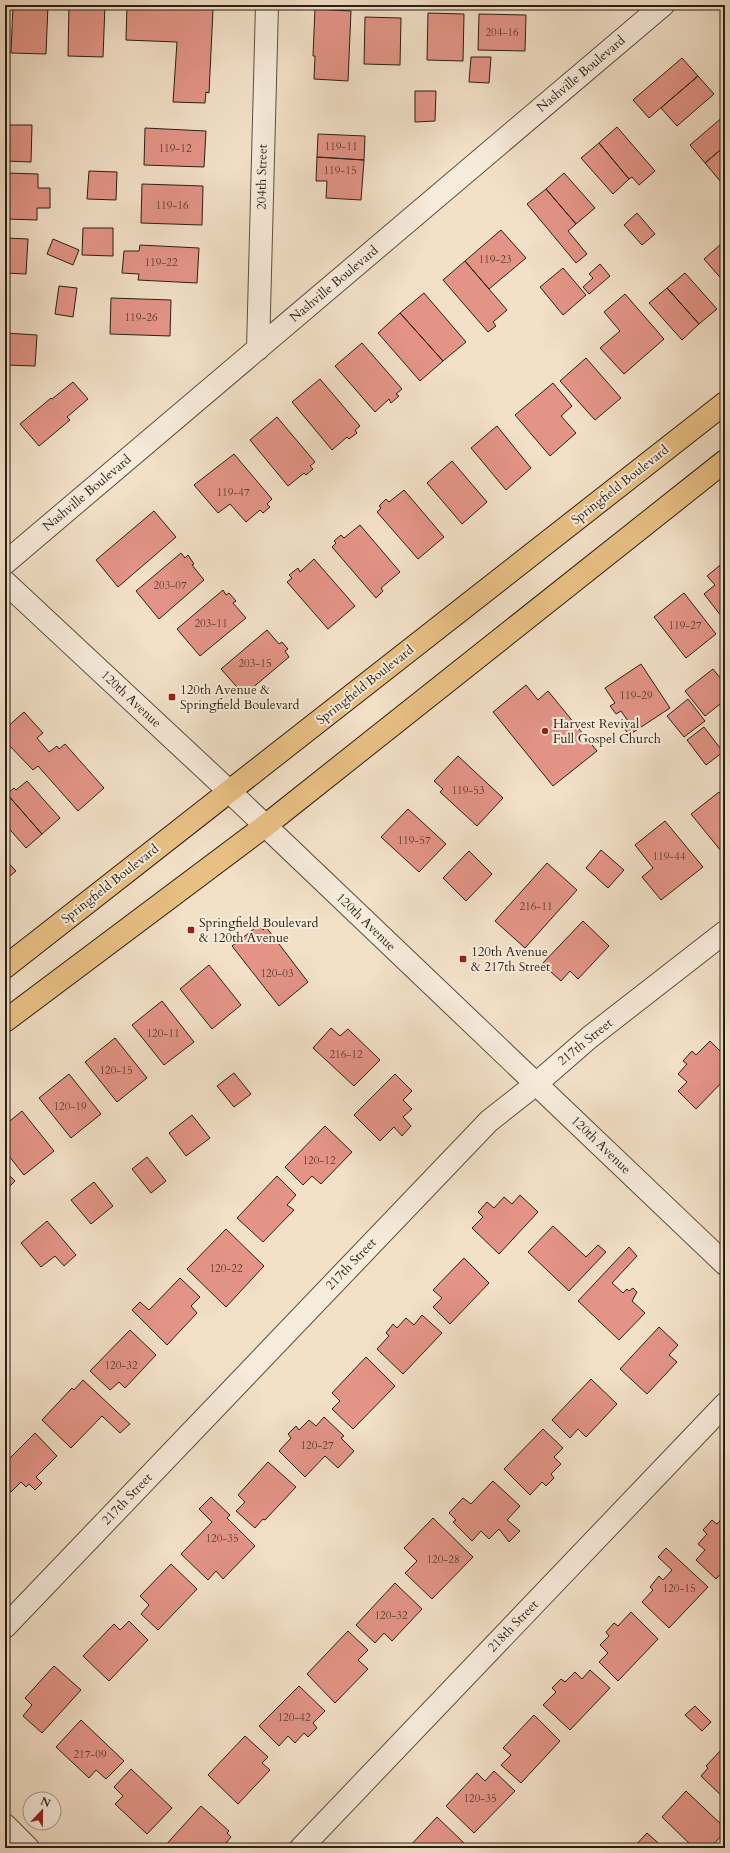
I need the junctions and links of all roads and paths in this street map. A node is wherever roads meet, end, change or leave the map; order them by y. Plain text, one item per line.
1 (267, 5) edge
2 (663, 5) edge
3 (258, 349) junction
4 (725, 403) edge
5 (725, 461) edge
6 (5, 563) edge
7 (5, 582) edge
8 (230, 792) junction
9 (265, 826) junction
10 (725, 932) edge
11 (5, 967) edge
12 (5, 1021) edge
13 (536, 1084) junction
14 (725, 1264) edge
15 (725, 1404) edge
16 (5, 1627) edge
17 (5, 1826) edge
18 (28, 1848) edge
19 (301, 1848) edge

1 - 3 street, 204th Street
2 - 3 street, Nashville Boulevard
3 - 6 street, Nashville Boulevard
4 - 8 main road, Springfield Boulevard
5 - 9 main road
7 - 8 street, 120th Avenue
8 - 9 street, 120th Avenue
8 - 11 main road, Springfield Boulevard
9 - 12 main road
9 - 13 street, 120th Avenue
10 - 13 street, 217th Street
13 - 14 street, 120th Avenue
13 - 16 street, 217th Street
15 - 19 street, 218th Street
17 - 18 street

